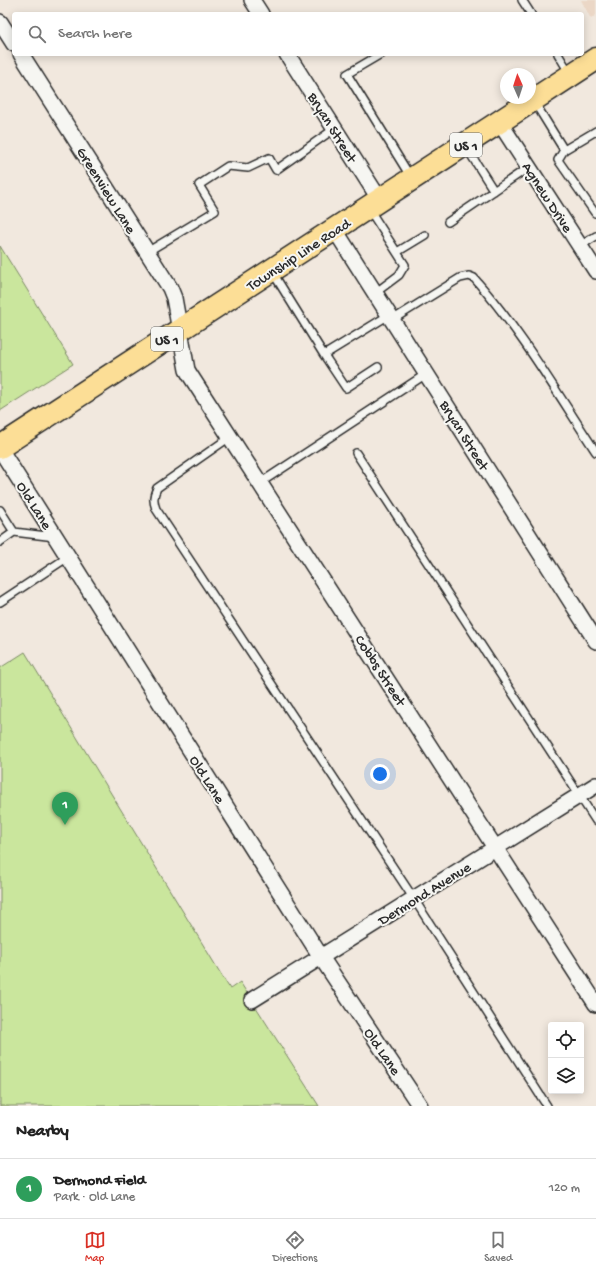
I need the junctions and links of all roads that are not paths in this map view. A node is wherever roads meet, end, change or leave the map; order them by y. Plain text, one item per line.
1 (252, 0) edge
2 (522, 0) edge
3 (260, 12) edge
4 (530, 12) edge
5 (0, 22) edge
6 (12, 41) edge
7 (22, 56) edge
8 (288, 56) edge
9 (378, 56) edge
10 (559, 56) edge
11 (596, 60) edge
12 (572, 76) junction
13 (536, 99) edge
14 (536, 103) edge
15 (528, 104) edge
16 (500, 123) junction
17 (334, 129) junction
18 (596, 131) edge
19 (465, 145) junction
20 (564, 150) junction
21 (529, 167) junction
22 (413, 180) junction
23 (494, 191) junction
24 (374, 204) junction
25 (596, 212) edge
26 (448, 222) dead end
27 (335, 230) junction
28 (425, 235) dead end
29 (596, 236) edge
30 (580, 246) junction
31 (147, 252) junction
32 (397, 252) junction
33 (272, 271) junction
34 (596, 271) edge
35 (375, 293) junction
36 (390, 317) junction
37 (180, 330) junction
38 (324, 355) junction
39 (378, 367) dead end
40 (426, 374) junction
41 (230, 437) junction
42 (0, 448) edge
43 (596, 452) edge
44 (356, 453) dead end
45 (260, 483) junction
46 (0, 510) edge
47 (14, 532) junction
48 (56, 537) junction
49 (0, 542) edge
50 (68, 557) junction
51 (0, 602) edge
52 (596, 641) edge
53 (596, 785) edge
54 (579, 796) junction
55 (596, 821) edge
56 (496, 848) junction
57 (414, 899) junction
58 (321, 957) junction
59 (252, 1000) dead end
60 (596, 1004) edge
61 (420, 1106) edge
62 (547, 1106) edge

1 - 3 street
2 - 4 lane
5 - 6 street
7 - 31 street, Greenview Lane
8 - 17 street, Bryan Street
9 - 22 lane
10 - 12 lane
11 - 12 highway, Township Line Road / US 1
12 - 13 highway, Township Line Road / US 1
14 - 20 lane
15 - 16 highway, Township Line Road / US 1
16 - 19 highway, Township Line Road / US 1
16 - 21 street, Agnew Drive
17 - 24 street, Bryan Street
17 - 31 lane
18 - 20 lane
19 - 22 highway, Township Line Road / US 1
19 - 23 lane
20 - 25 lane
21 - 23 lane
21 - 30 street, Agnew Drive
22 - 24 highway, Township Line Road / US 1
23 - 26 lane
24 - 27 highway, Township Line Road / US 1
24 - 32 lane
27 - 33 highway, Township Line Road / US 1
27 - 35 street, Bryan Street
28 - 32 lane
29 - 30 lane
30 - 34 street, Agnew Drive
31 - 37 street, Greenview Lane
32 - 35 lane
33 - 37 highway, Township Line Road / US 1
33 - 38 lane
35 - 36 street, Bryan Street
36 - 38 lane
36 - 40 street, Bryan Street
36 - 43 lane
37 - 41 street, Cobbs Street
37 - 42 highway, Township Line Road / US 1
38 - 39 lane
40 - 45 lane
40 - 52 street, Bryan Street
41 - 45 street, Cobbs Street
41 - 57 lane
42 - 48 street, Old Lane
44 - 54 lane
45 - 56 street, Cobbs Street
46 - 47 lane
47 - 48 lane
47 - 49 lane
48 - 50 street, Old Lane
50 - 51 lane
50 - 58 street, Old Lane
53 - 54 street, Dermond Avenue
54 - 55 lane
54 - 56 street, Dermond Avenue
56 - 57 street, Dermond Avenue
56 - 60 street, Cobbs Street
57 - 58 street, Dermond Avenue
57 - 62 lane
58 - 59 street, Dermond Avenue
58 - 61 street, Old Lane

